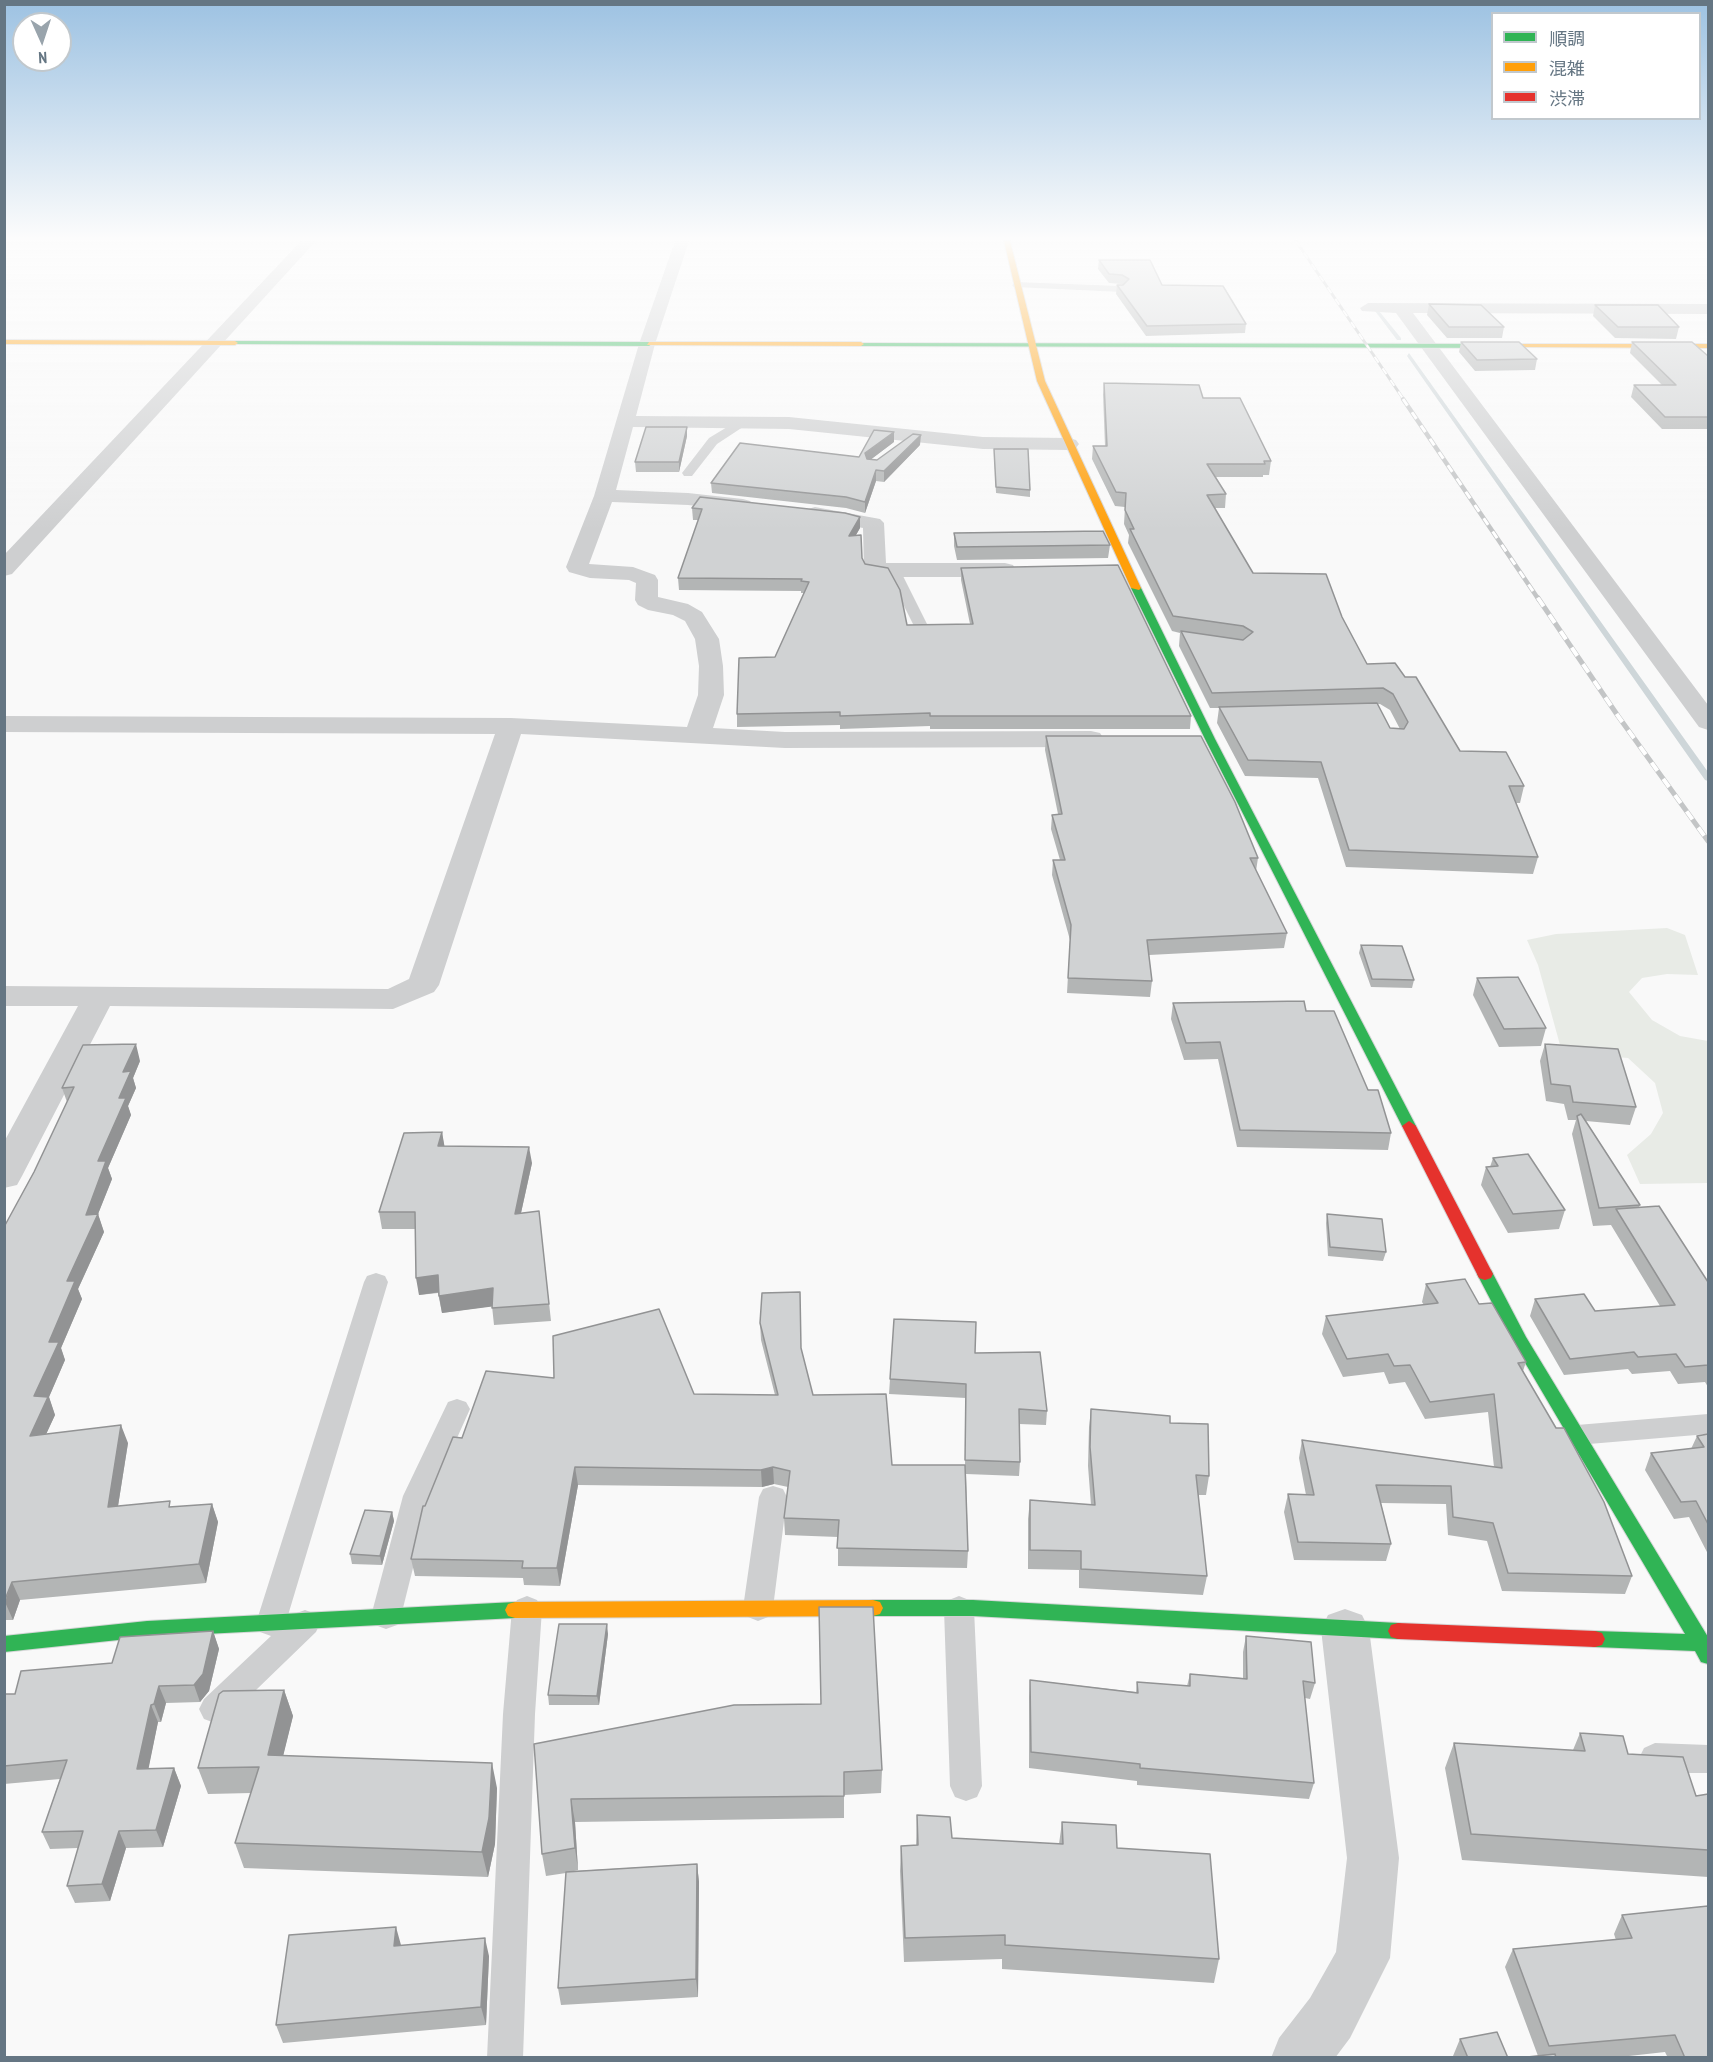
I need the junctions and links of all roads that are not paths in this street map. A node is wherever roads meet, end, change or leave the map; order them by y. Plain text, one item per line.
1 (219, 337) edge
2 (649, 337) edge
3 (1029, 337) edge
4 (1424, 337) edge
5 (4, 342) edge
6 (214, 343) junction
7 (647, 344) junction
8 (1030, 346) junction
9 (1431, 346) junction
10 (1708, 346) edge
11 (625, 422) junction
12 (742, 422) junction
13 (911, 437) junction
14 (1069, 444) junction
15 (892, 451) edge
16 (688, 473) dead end
17 (603, 496) junction
18 (767, 508) edge
19 (789, 510) edge
20 (1103, 567) edge
21 (1126, 567) junction
22 (4, 568) edge
23 (1022, 569) edge
24 (893, 570) junction
25 (920, 624) edge
26 (1160, 637) junction
27 (1184, 640) edge
28 (1222, 716) edge
29 (1708, 722) edge
30 (4, 724) edge
31 (511, 726) junction
32 (1199, 731) junction
33 (697, 736) junction
34 (1118, 739) edge
35 (4, 996) edge
36 (99, 997) junction
37 (4, 1176) edge
38 (376, 1282) dead end
39 (457, 1409) dead end
40 (1708, 1424) edge
41 (1577, 1435) junction
42 (773, 1497) dead end
43 (758, 1608) junction
44 (526, 1609) junction
45 (959, 1609) junction
46 (386, 1616) junction
47 (308, 1620) junction
48 (271, 1623) junction
49 (1345, 1629) junction
50 (1701, 1643) junction
51 (4, 1644) edge
52 (1708, 1656) edge
53 (215, 1709) edge
54 (1650, 1758) edge
55 (1708, 1759) edge
56 (966, 1786) dead end
57 (505, 2058) edge
58 (1299, 2058) edge

1 - 6 street
2 - 7 street
3 - 8 street
4 - 9 street
5 - 6 street
6 - 7 street
6 - 22 street
7 - 8 street
7 - 11 street
8 - 9 street
8 - 14 street
9 - 10 street
9 - 29 street
11 - 12 street
11 - 17 street
12 - 13 street
12 - 16 lane
13 - 14 street
13 - 15 lane
14 - 21 street
17 - 18 street
17 - 33 street
19 - 24 street
20 - 21 street
21 - 26 street
23 - 24 street
24 - 25 lane
26 - 27 lane
26 - 32 street
28 - 32 lane
30 - 31 street
31 - 33 street
31 - 36 street
32 - 41 street
33 - 34 street
35 - 36 street
36 - 37 street
38 - 48 lane
39 - 46 lane
40 - 41 lane
41 - 50 street
42 - 43 lane
43 - 44 street
43 - 45 street
44 - 46 street
44 - 57 lane
45 - 49 street
45 - 56 lane
46 - 47 street
47 - 48 street
47 - 53 lane
48 - 51 street
49 - 50 street
49 - 58 street
50 - 52 street
54 - 55 lane

